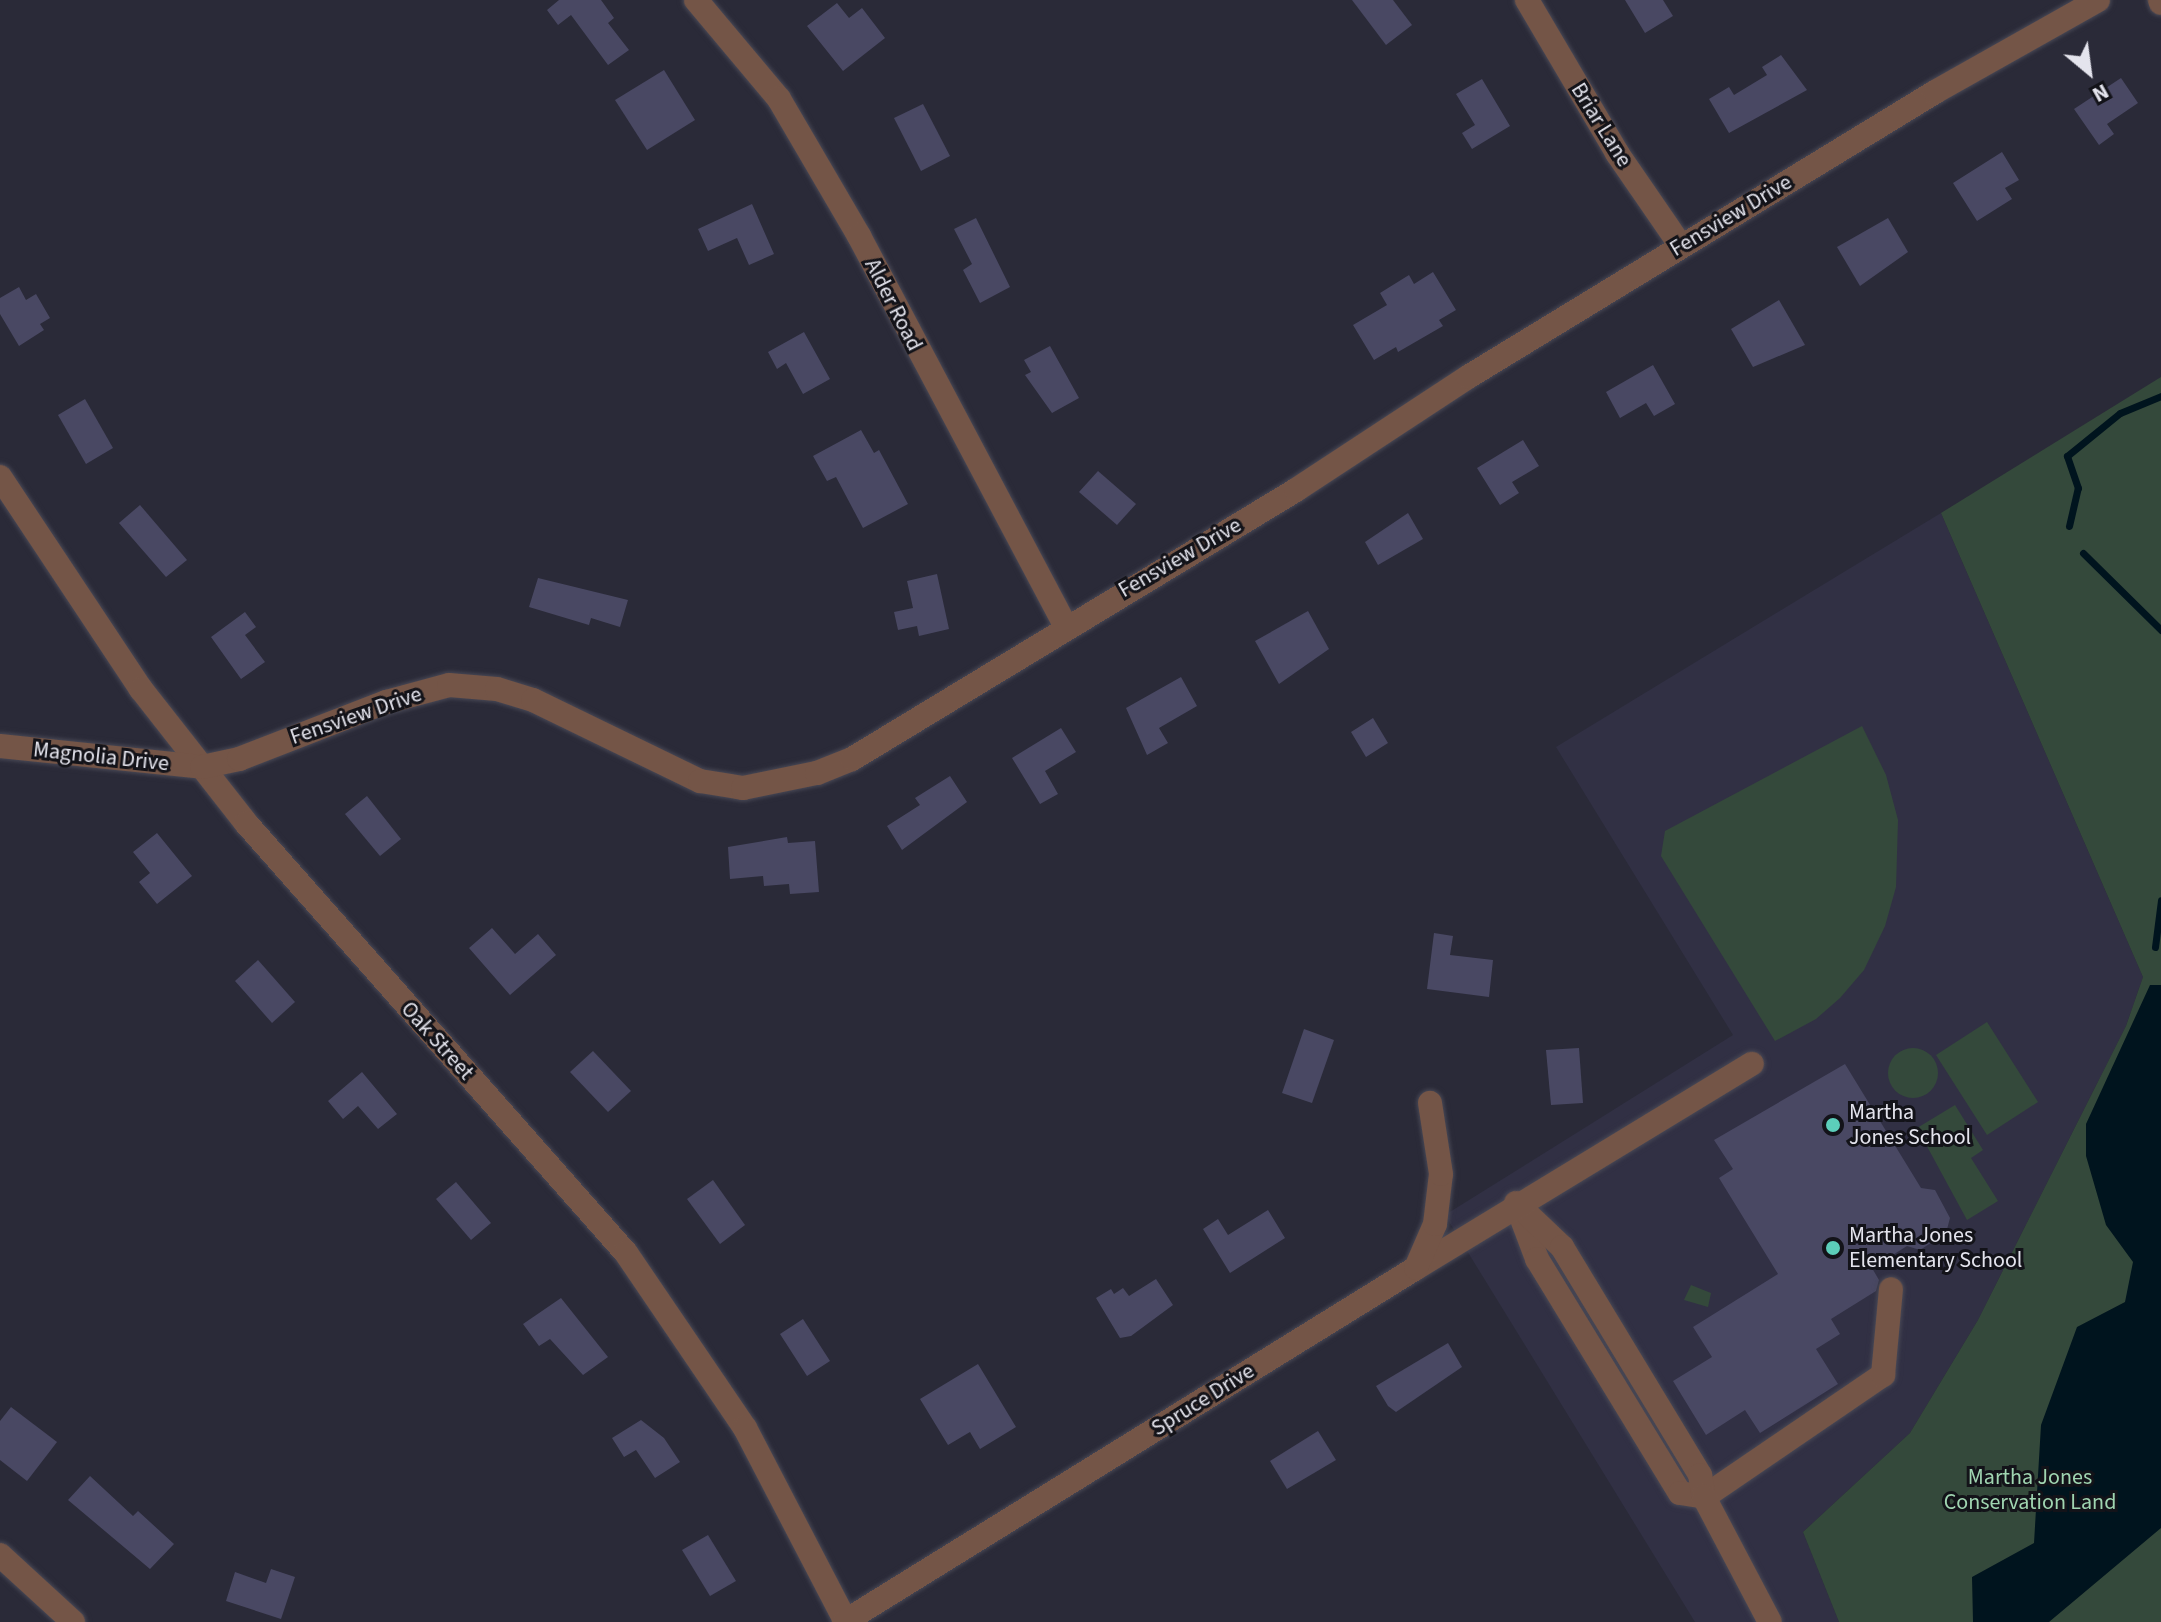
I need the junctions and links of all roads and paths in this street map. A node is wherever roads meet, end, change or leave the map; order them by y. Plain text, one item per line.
1 (696, 0) edge
2 (1527, 0) edge
3 (2098, 0) edge
4 (1681, 246) junction
5 (0, 477) edge
6 (1066, 627) junction
7 (0, 746) edge
8 (202, 767) junction
9 (1752, 1064) dead end
10 (1430, 1103) dead end
11 (1516, 1203) junction
12 (1416, 1268) junction
13 (1891, 1289) dead end
14 (1704, 1497) junction
15 (0, 1555) edge
16 (73, 1622) edge
17 (845, 1622) edge
18 (1770, 1622) edge

1 - 6 street, Alder Road
2 - 4 street, Briar Lane
3 - 4 street, Fensview Drive
4 - 6 street, Fensview Drive
5 - 8 street, Oak Street
6 - 8 street, Fensview Drive
7 - 8 street, Magnolia Drive
8 - 17 street, Oak Street
9 - 11 street, Spruce Drive
10 - 12 street
11 - 12 street, Spruce Drive
11 - 14 street
12 - 17 street, Spruce Drive
13 - 14 street
14 - 18 street
15 - 16 street

